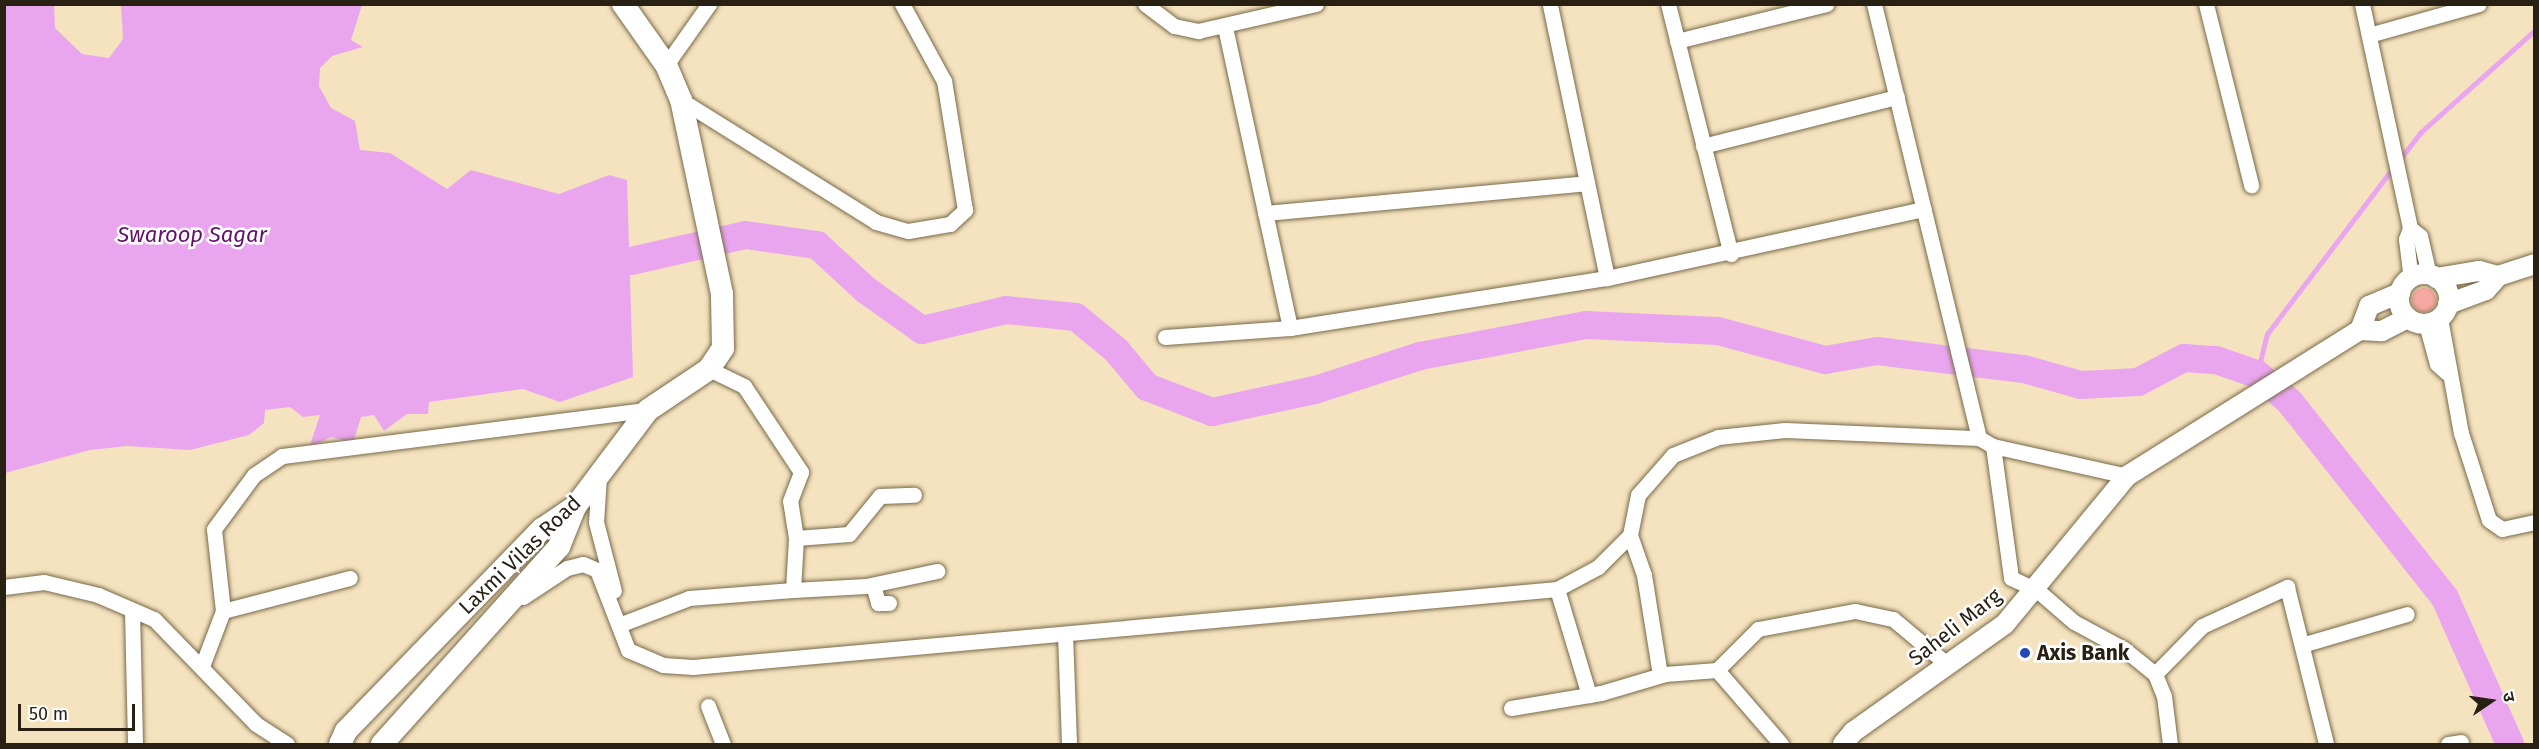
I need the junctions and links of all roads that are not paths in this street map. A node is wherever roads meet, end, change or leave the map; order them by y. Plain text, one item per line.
1 (622, 4) edge
2 (709, 4) edge
3 (902, 4) edge
4 (1145, 4) edge
5 (1317, 4) edge
6 (1550, 4) edge
7 (1668, 4) edge
8 (1826, 4) edge
9 (1874, 4) edge
10 (2206, 4) edge
11 (2362, 4) edge
12 (2479, 4) edge
13 (1225, 27) junction
14 (2369, 35) junction
15 (1677, 41) junction
16 (666, 65) junction
17 (1897, 97) junction
18 (681, 100) junction
19 (1703, 146) junction
20 (1587, 183) junction
21 (2252, 185) dead end
22 (1924, 209) junction
23 (1265, 213) junction
24 (1731, 254) junction
25 (2535, 264) edge
26 (2498, 276) junction
27 (1607, 278) junction
28 (2419, 281) junction
29 (2430, 316) junction
30 (1290, 328) junction
31 (2360, 330) junction
32 (1165, 338) dead end
33 (709, 369) junction
34 (648, 410) junction
35 (1977, 431) junction
36 (1993, 446) junction
37 (600, 467) junction
38 (2127, 476) junction
39 (914, 495) dead end
40 (575, 507) junction
41 (2535, 522) edge
42 (1630, 535) junction
43 (796, 538) junction
44 (937, 571) dead end
45 (350, 578) dead end
46 (873, 585) junction
47 (4, 587) edge
48 (1557, 589) junction
49 (793, 590) junction
50 (2037, 590) junction
51 (889, 603) dead end
52 (132, 610) junction
53 (223, 611) junction
54 (2407, 614) dead end
55 (493, 618) junction
56 (624, 624) junction
57 (1065, 634) junction
58 (2305, 644) junction
59 (644, 659) junction
60 (1948, 665) junction
61 (202, 666) junction
62 (1718, 670) junction
63 (2155, 674) junction
64 (1660, 675) junction
65 (1589, 695) junction
66 (708, 706) dead end
67 (1511, 708) dead end
68 (1851, 740) edge
69 (135, 744) edge
70 (287, 744) edge
71 (340, 744) edge
72 (382, 744) edge
73 (723, 744) edge
74 (1069, 744) edge
75 (1781, 744) edge
76 (2170, 744) edge
77 (2326, 744) edge

1 - 16 highway, Laxmi Vilas Road
2 - 16 street
3 - 18 street
4 - 13 street
5 - 13 street
6 - 20 street
7 - 15 street
8 - 15 street
9 - 17 street
10 - 21 street
11 - 14 street
12 - 14 street
13 - 23 street
14 - 28 street
15 - 19 street
16 - 18 highway, Laxmi Vilas Road
17 - 19 street
17 - 22 street
18 - 33 highway, Laxmi Vilas Road
19 - 24 street
20 - 23 street
20 - 27 street
22 - 24 street
22 - 35 street
23 - 30 street
24 - 27 street
25 - 26 main road
26 - 28 main road
26 - 29 main road
27 - 30 street
28 - 29 main road
28 - 29 main road
28 - 31 main road
29 - 31 main road
29 - 41 street
30 - 32 street
31 - 38 main road, Saheli Marg
33 - 34 highway, Laxmi Vilas Road
33 - 43 street
34 - 37 highway, Laxmi Vilas Road
34 - 53 street
35 - 36 street
35 - 42 street
36 - 38 street
36 - 50 street
37 - 40 highway, Laxmi Vilas Road
37 - 56 street
38 - 50 main road, Saheli Marg
39 - 43 street
40 - 55 highway
40 - 71 highway, Laxmi Vilas Road
42 - 48 street
42 - 64 street
43 - 49 street
44 - 46 street
45 - 53 street
46 - 49 street
46 - 51 street
47 - 52 street
48 - 57 street
48 - 65 street
49 - 56 street
50 - 60 main road, Saheli Marg
50 - 63 street
52 - 61 street
52 - 69 street
53 - 61 street
54 - 58 street
55 - 59 street
55 - 72 highway
56 - 59 street
57 - 59 street
57 - 74 street
58 - 63 street
58 - 77 street
60 - 62 street
60 - 68 main road, Saheli Marg
61 - 70 street
62 - 64 street
62 - 75 street
63 - 76 street
64 - 65 street
65 - 67 street
66 - 73 street

